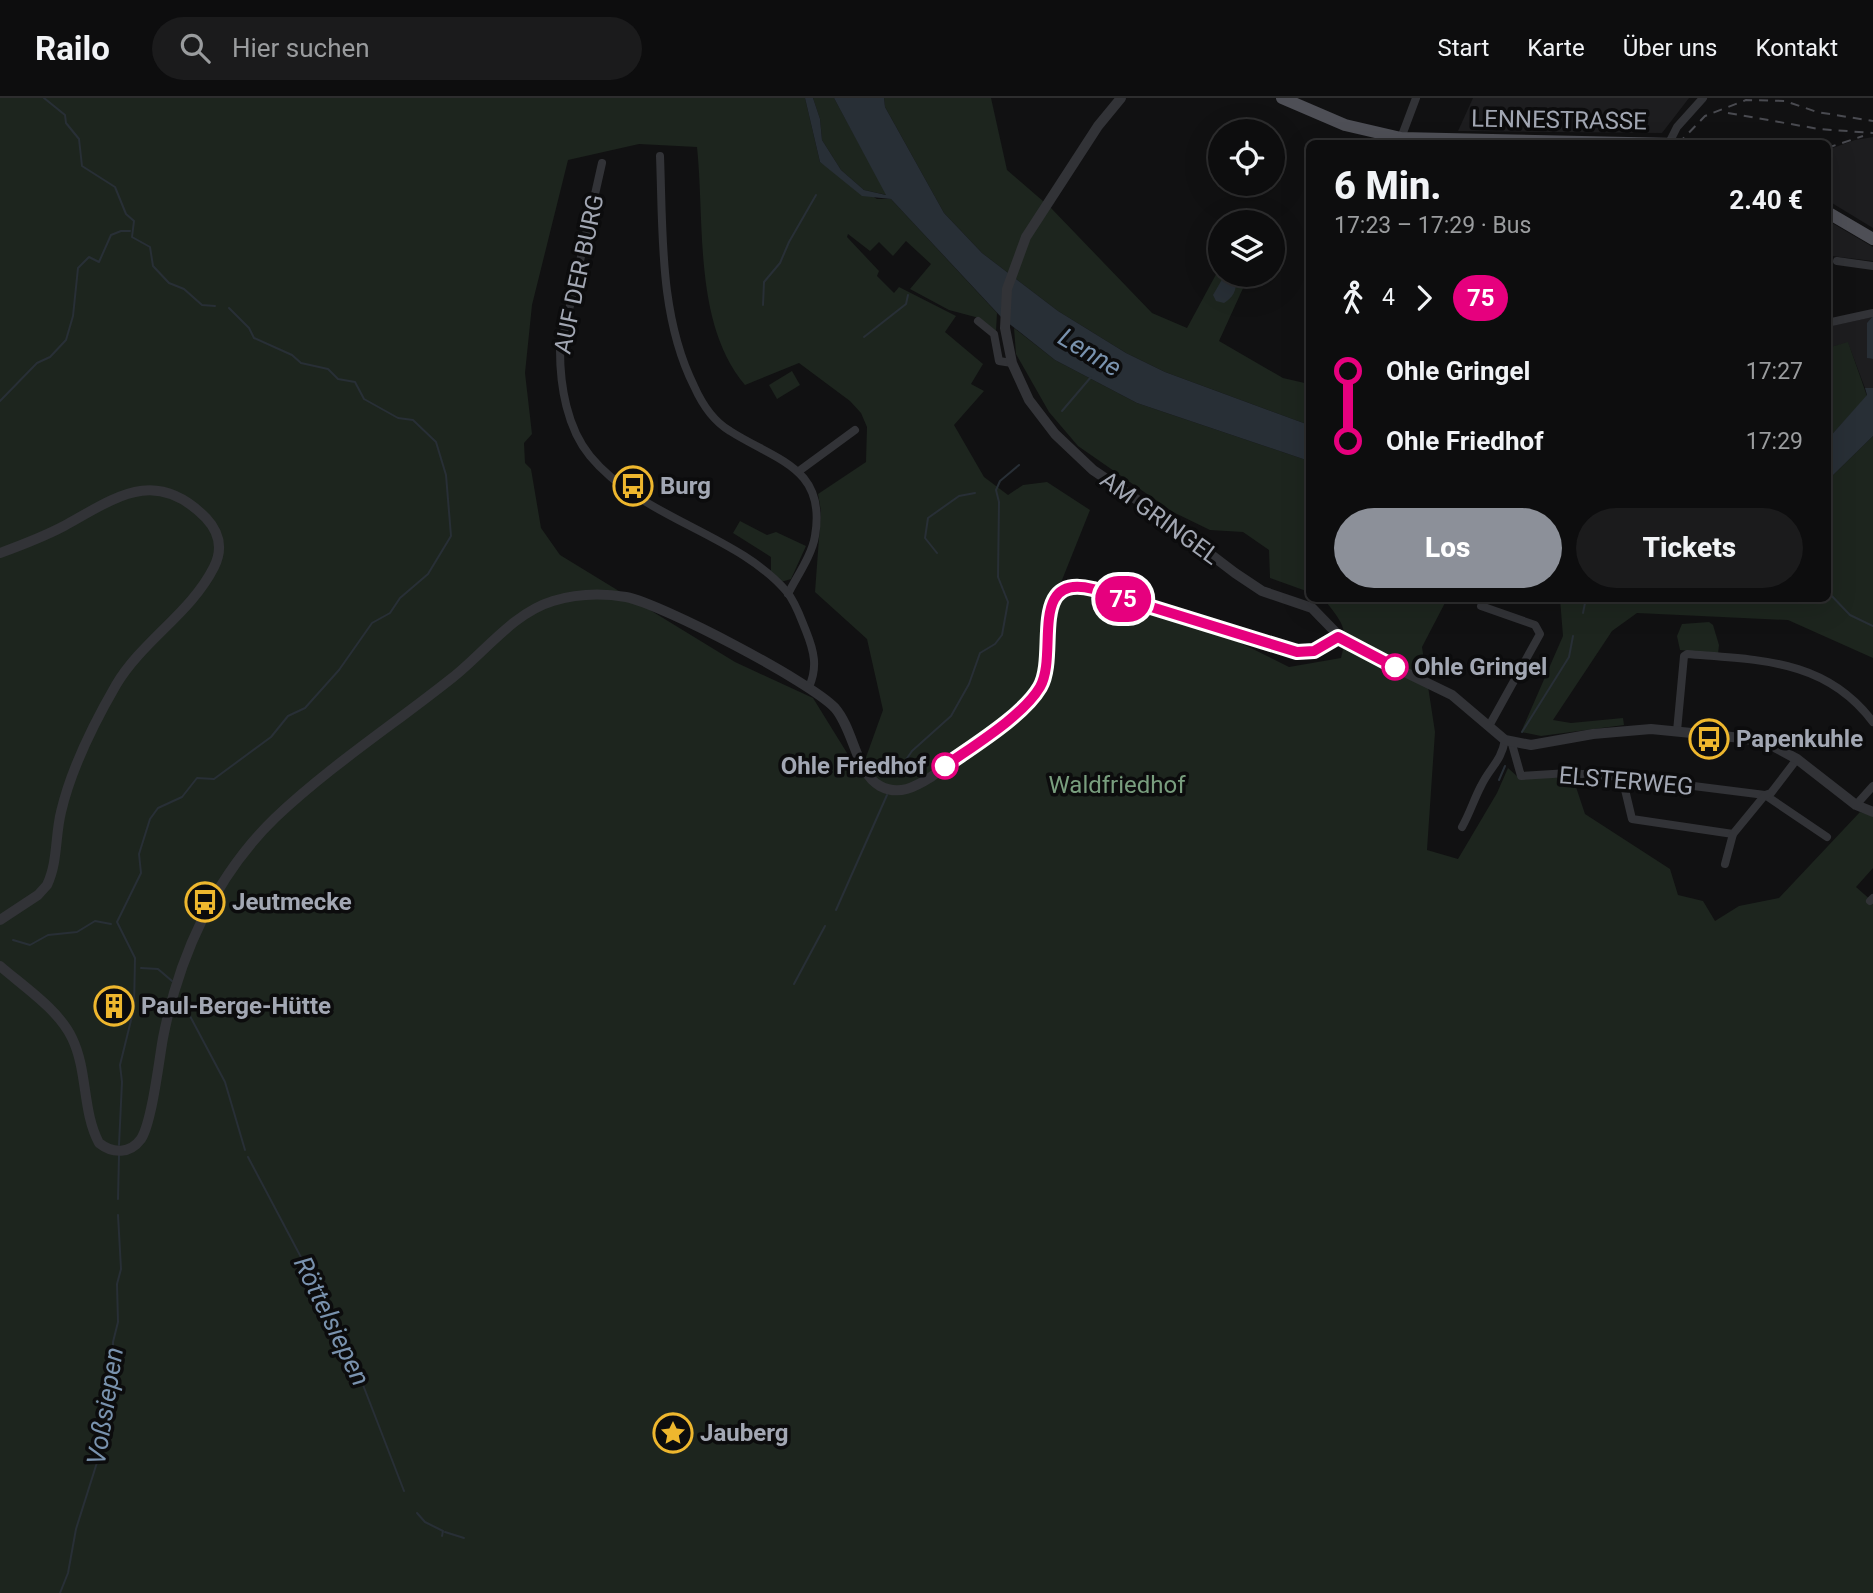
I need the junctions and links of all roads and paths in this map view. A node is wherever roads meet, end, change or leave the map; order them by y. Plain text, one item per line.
1 (1121, 98) edge
2 (1282, 98) edge
3 (1416, 98) edge
4 (1703, 98) edge
5 (1401, 138) junction
6 (1445, 140) edge
7 (1670, 140) edge
8 (660, 156) dead end
9 (603, 163) dead end
10 (1831, 214) edge
11 (1873, 239) edge
12 (1837, 261) dead end
13 (1873, 266) edge
14 (1873, 313) edge
15 (978, 321) dead end
16 (1831, 322) edge
17 (1012, 363) junction
18 (855, 430) dead end
19 (799, 471) junction
20 (0, 553) edge
21 (788, 594) junction
22 (1481, 606) dead end
23 (1338, 637) junction
24 (809, 687) junction
25 (1873, 722) edge
26 (1489, 726) junction
27 (1677, 731) junction
28 (1509, 742) junction
29 (1797, 759) junction
30 (1622, 777) junction
31 (1873, 786) edge
32 (1765, 795) junction
33 (1856, 805) junction
34 (1873, 812) edge
35 (1462, 827) dead end
36 (1733, 834) junction
37 (1826, 837) dead end
38 (1725, 864) dead end
39 (0, 920) edge
40 (0, 966) edge

1 - 17 street, AM GRINGEL
2 - 5 main road, LENNESTRASSE
3 - 5 street
4 - 7 street
5 - 6 main road, LENNESTRASSE
8 - 19 street
9 - 21 street, AUF DER BURG
10 - 11 main road
12 - 13 street
14 - 16 street
15 - 17 street
17 - 23 street, AM GRINGEL
18 - 19 street
19 - 21 street
20 - 39 street
21 - 24 street, AUF DER BURG
22 - 26 street
23 - 24 street
23 - 26 street
24 - 40 street
25 - 27 street
26 - 28 street
27 - 28 street
27 - 29 street
28 - 30 street, ELSTERWEG
28 - 35 street
29 - 32 street
29 - 33 street
30 - 32 street, ELSTERWEG
30 - 36 street
31 - 33 street
32 - 36 street
32 - 37 street
33 - 34 street
36 - 38 street

